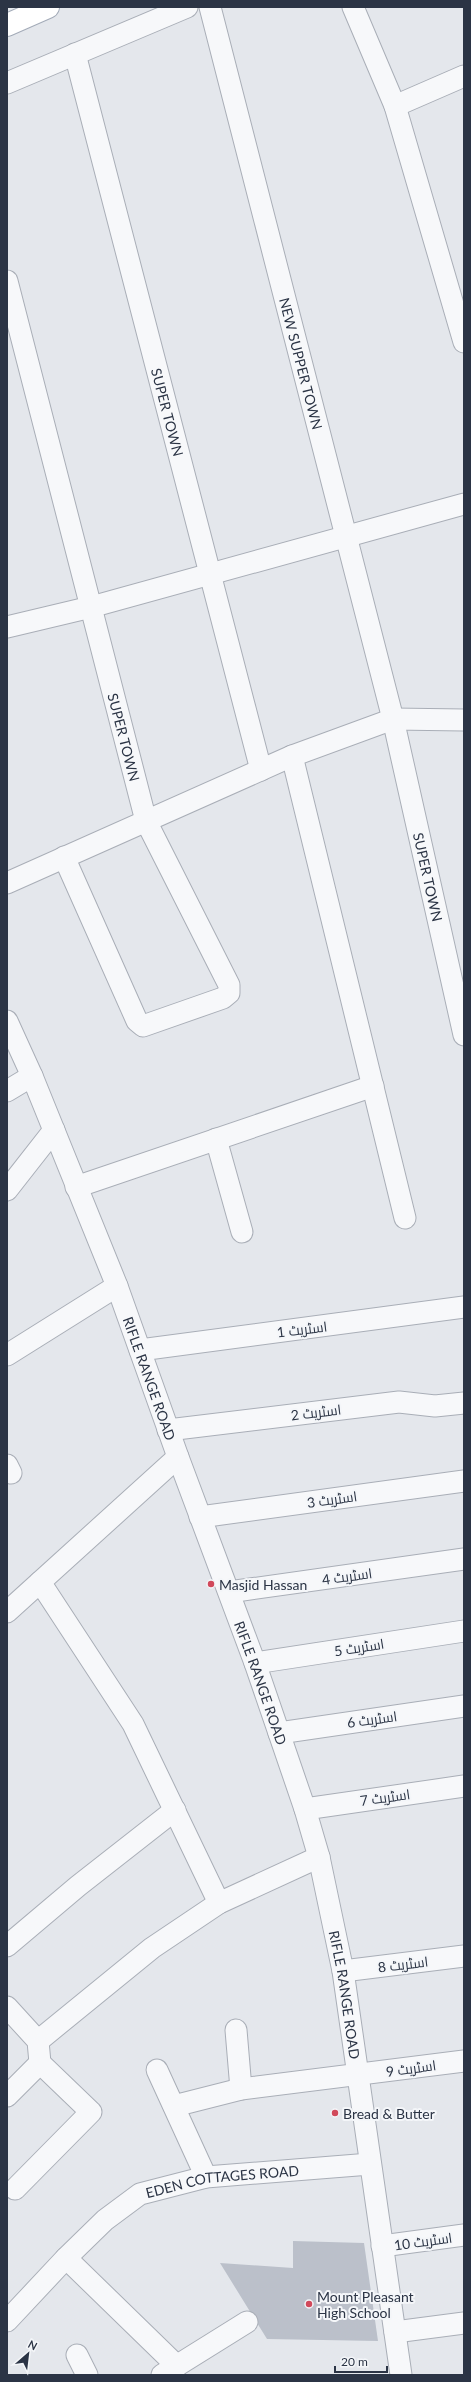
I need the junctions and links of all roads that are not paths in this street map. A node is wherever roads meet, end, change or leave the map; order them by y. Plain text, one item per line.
1 (48, 7) edge
2 (187, 7) edge
3 (210, 7) edge
4 (353, 7) edge
5 (7, 25) edge
6 (75, 54) junction
7 (464, 76) edge
8 (7, 83) edge
9 (395, 106) junction
10 (7, 280) edge
11 (464, 342) edge
12 (464, 504) edge
13 (346, 536) junction
14 (210, 575) junction
15 (91, 607) junction
16 (7, 627) edge
17 (393, 719) junction
18 (464, 720) edge
19 (292, 756) junction
20 (261, 770) junction
21 (146, 822) junction
22 (64, 857) junction
23 (7, 883) edge
24 (7, 1021) edge
25 (464, 1035) edge
26 (32, 1076) junction
27 (373, 1086) junction
28 (7, 1091) edge
29 (54, 1130) junction
30 (216, 1139) junction
31 (76, 1187) junction
32 (7, 1190) edge
33 (405, 1218) dead end
34 (242, 1232) dead end
35 (116, 1286) junction
36 (464, 1308) edge
37 (140, 1350) junction
38 (7, 1355) edge
39 (464, 1403) edge
40 (168, 1430) junction
41 (178, 1458) junction
42 (464, 1481) edge
43 (200, 1517) junction
44 (464, 1559) edge
45 (40, 1582) junction
46 (229, 1592) junction
47 (7, 1612) edge
48 (464, 1631) edge
49 (255, 1663) junction
50 (464, 1706) edge
51 (279, 1733) junction
52 (464, 1786) edge
53 (305, 1808) junction
54 (175, 1810) junction
55 (319, 1857) junction
56 (219, 1903) junction
57 (7, 1946) edge
58 (464, 1956) edge
59 (343, 1971) junction
60 (7, 2007) edge
61 (236, 2030) dead end
62 (38, 2041) junction
63 (464, 2061) edge
64 (40, 2063) junction
65 (157, 2070) dead end
66 (358, 2075) junction
67 (241, 2089) junction
68 (7, 2096) edge
69 (174, 2106) junction
70 (370, 2164) junction
71 (206, 2177) junction
72 (15, 2189) dead end
73 (464, 2235) edge
74 (382, 2246) junction
75 (66, 2258) junction
76 (7, 2321) edge
77 (247, 2322) dead end
78 (464, 2323) edge
79 (395, 2332) junction
80 (77, 2355) dead end
81 (170, 2370) edge
82 (87, 2375) edge
83 (401, 2375) edge

1 - 5 main road
2 - 6 street
3 - 13 street, NEW SUPPER TOWN
4 - 9 street
6 - 8 street
6 - 14 street, SUPER TOWN
7 - 9 street
9 - 11 street
10 - 15 street, SUPER TOWN
12 - 13 street
13 - 14 street
13 - 17 street, NEW SUPPER TOWN
14 - 15 street
14 - 20 street, SUPER TOWN
15 - 16 street
15 - 21 street, SUPER TOWN
17 - 18 street
17 - 19 street
17 - 25 street, SUPER TOWN
19 - 20 street
19 - 27 street
20 - 21 street
21 - 22 street
21 - 22 street, SUPER TOWN
22 - 23 street
24 - 26 street, RIFLE RANGE ROAD
26 - 28 street
26 - 29 street, RIFLE RANGE ROAD
27 - 30 street
27 - 33 street
29 - 31 street, RIFLE RANGE ROAD
29 - 32 street
30 - 31 street
30 - 34 street
31 - 35 street, RIFLE RANGE ROAD
35 - 37 street, RIFLE RANGE ROAD
35 - 38 street
36 - 37 street, اسٹریٹ 1
37 - 40 street, RIFLE RANGE ROAD
39 - 40 street, اسٹریٹ 2
40 - 41 street, RIFLE RANGE ROAD
41 - 43 street, RIFLE RANGE ROAD
41 - 45 street
42 - 43 street, اسٹریٹ 3
43 - 46 street, RIFLE RANGE ROAD
44 - 46 street, اسٹریٹ 4
45 - 47 street
45 - 54 street
46 - 49 street, RIFLE RANGE ROAD
48 - 49 street, اسٹریٹ 5
49 - 51 street, RIFLE RANGE ROAD
50 - 51 street, اسٹریٹ 6
51 - 53 street, RIFLE RANGE ROAD
52 - 53 street, اسٹریٹ 7
53 - 55 street, RIFLE RANGE ROAD
54 - 56 street
54 - 57 street
55 - 56 street
55 - 59 street, RIFLE RANGE ROAD
56 - 62 street
58 - 59 street, اسٹریٹ 8
59 - 66 street, RIFLE RANGE ROAD
60 - 62 street
61 - 67 street
62 - 64 street
63 - 66 street, اسٹریٹ 9
64 - 68 street
64 - 72 street
65 - 69 street
66 - 67 street, اسٹریٹ 9
66 - 70 street, RIFLE RANGE ROAD
67 - 69 street, اسٹریٹ 9
69 - 71 street
70 - 71 street, EDEN COTTAGES ROAD
70 - 74 street, RIFLE RANGE ROAD
71 - 75 street, EDEN COTTAGES ROAD
73 - 74 street, اسٹریٹ 10
74 - 79 street, RIFLE RANGE ROAD
75 - 76 street, EDEN COTTAGES ROAD
75 - 81 street
77 - 81 street
78 - 79 street
79 - 83 street, RIFLE RANGE ROAD
80 - 82 street

